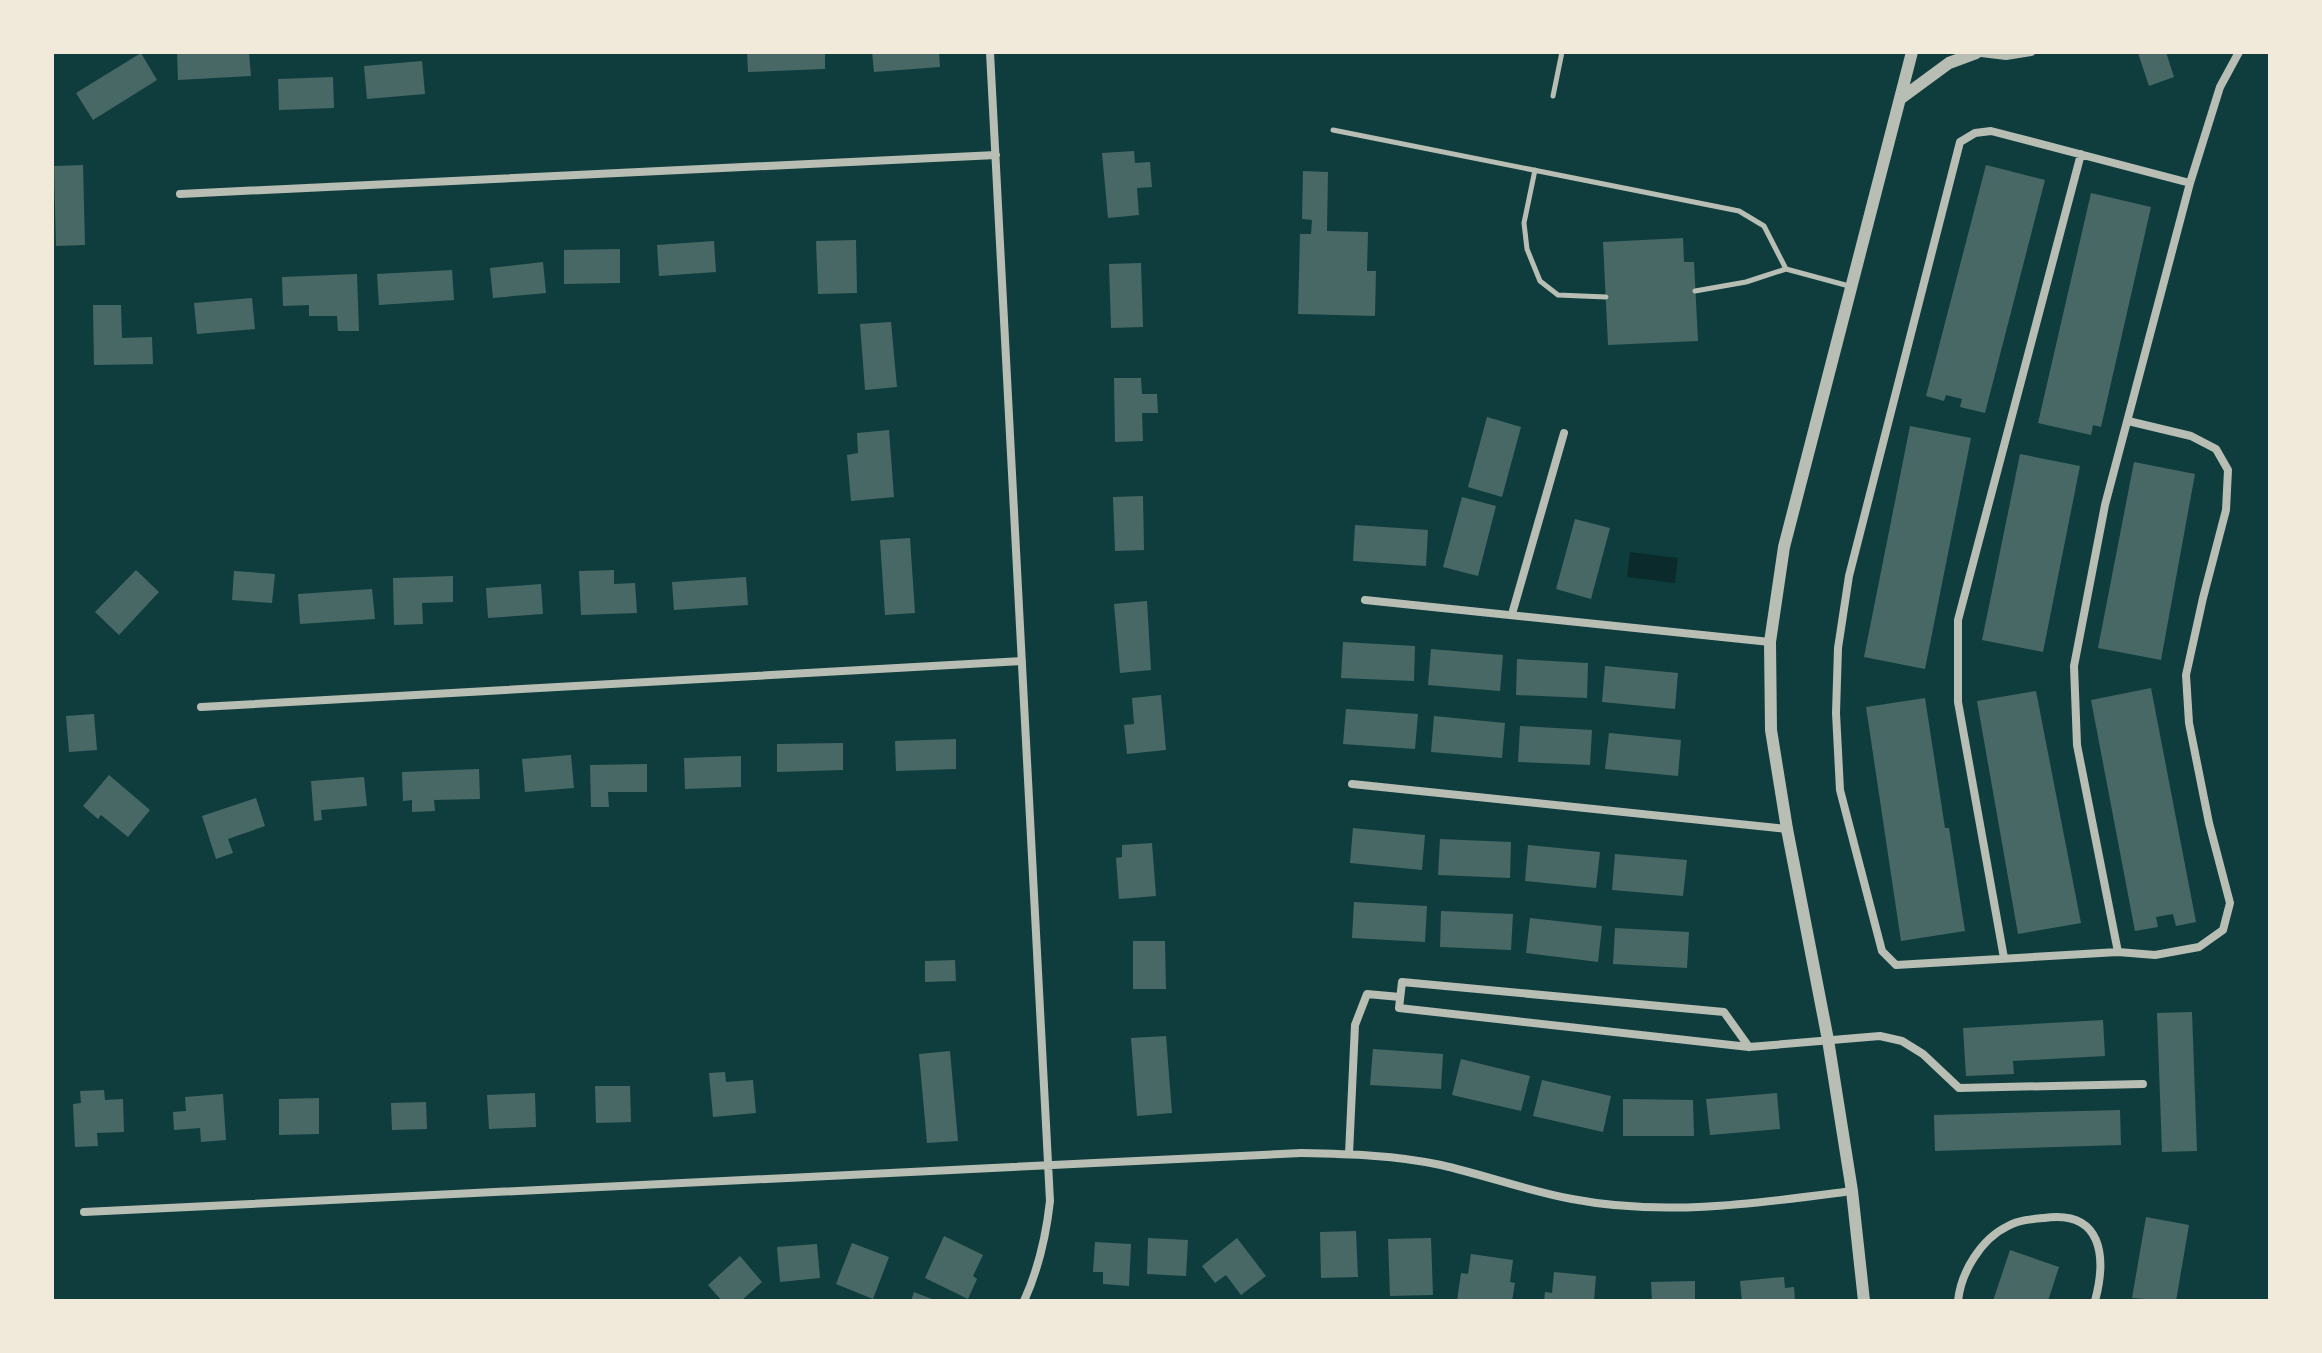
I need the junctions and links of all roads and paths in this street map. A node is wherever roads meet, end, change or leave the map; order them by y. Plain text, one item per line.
1 (990, 52) edge
2 (1562, 52) edge
3 (1912, 52) edge
4 (1974, 52) edge
5 (2031, 52) edge
6 (2239, 52) edge
7 (1553, 96) dead end
8 (1900, 99) junction
9 (1333, 130) dead end
10 (2081, 154) junction
11 (996, 155) junction
12 (1535, 170) junction
13 (2190, 183) junction
14 (180, 194) dead end
15 (1786, 269) junction
16 (1850, 286) junction
17 (1695, 291) dead end
18 (1606, 297) dead end
19 (2128, 421) junction
20 (1564, 433) dead end
21 (1365, 600) dead end
22 (1512, 614) junction
23 (1770, 642) junction
24 (1022, 661) junction
25 (201, 707) dead end
26 (1352, 784) dead end
27 (1787, 829) junction
28 (2118, 952) junction
29 (2004, 958) junction
30 (1400, 997) junction
31 (1828, 1040) junction
32 (1749, 1047) junction
33 (2143, 1084) dead end
34 (1349, 1154) junction
35 (1048, 1166) junction
36 (1852, 1191) junction
37 (84, 1212) dead end
38 (1024, 1301) edge
39 (1864, 1301) edge
40 (1958, 1301) edge
41 (2095, 1301) edge

1 - 11 street
2 - 7 lane
3 - 8 street
4 - 5 street
4 - 8 street
6 - 13 street
8 - 16 street
9 - 12 lane
10 - 13 street
10 - 29 street
10 - 29 street
11 - 14 street
11 - 24 street
12 - 15 lane
12 - 18 lane
13 - 19 street
15 - 16 lane
15 - 17 lane
16 - 23 street
19 - 28 street
19 - 28 street
20 - 22 street
21 - 22 street
22 - 23 street
23 - 27 street
24 - 25 street
24 - 35 street
26 - 27 street
27 - 31 street
28 - 29 street
30 - 32 street
30 - 32 street
30 - 34 street
31 - 32 street
31 - 33 street
31 - 36 street
34 - 35 street
34 - 36 street
35 - 37 street
35 - 38 street
36 - 39 street
40 - 41 street

